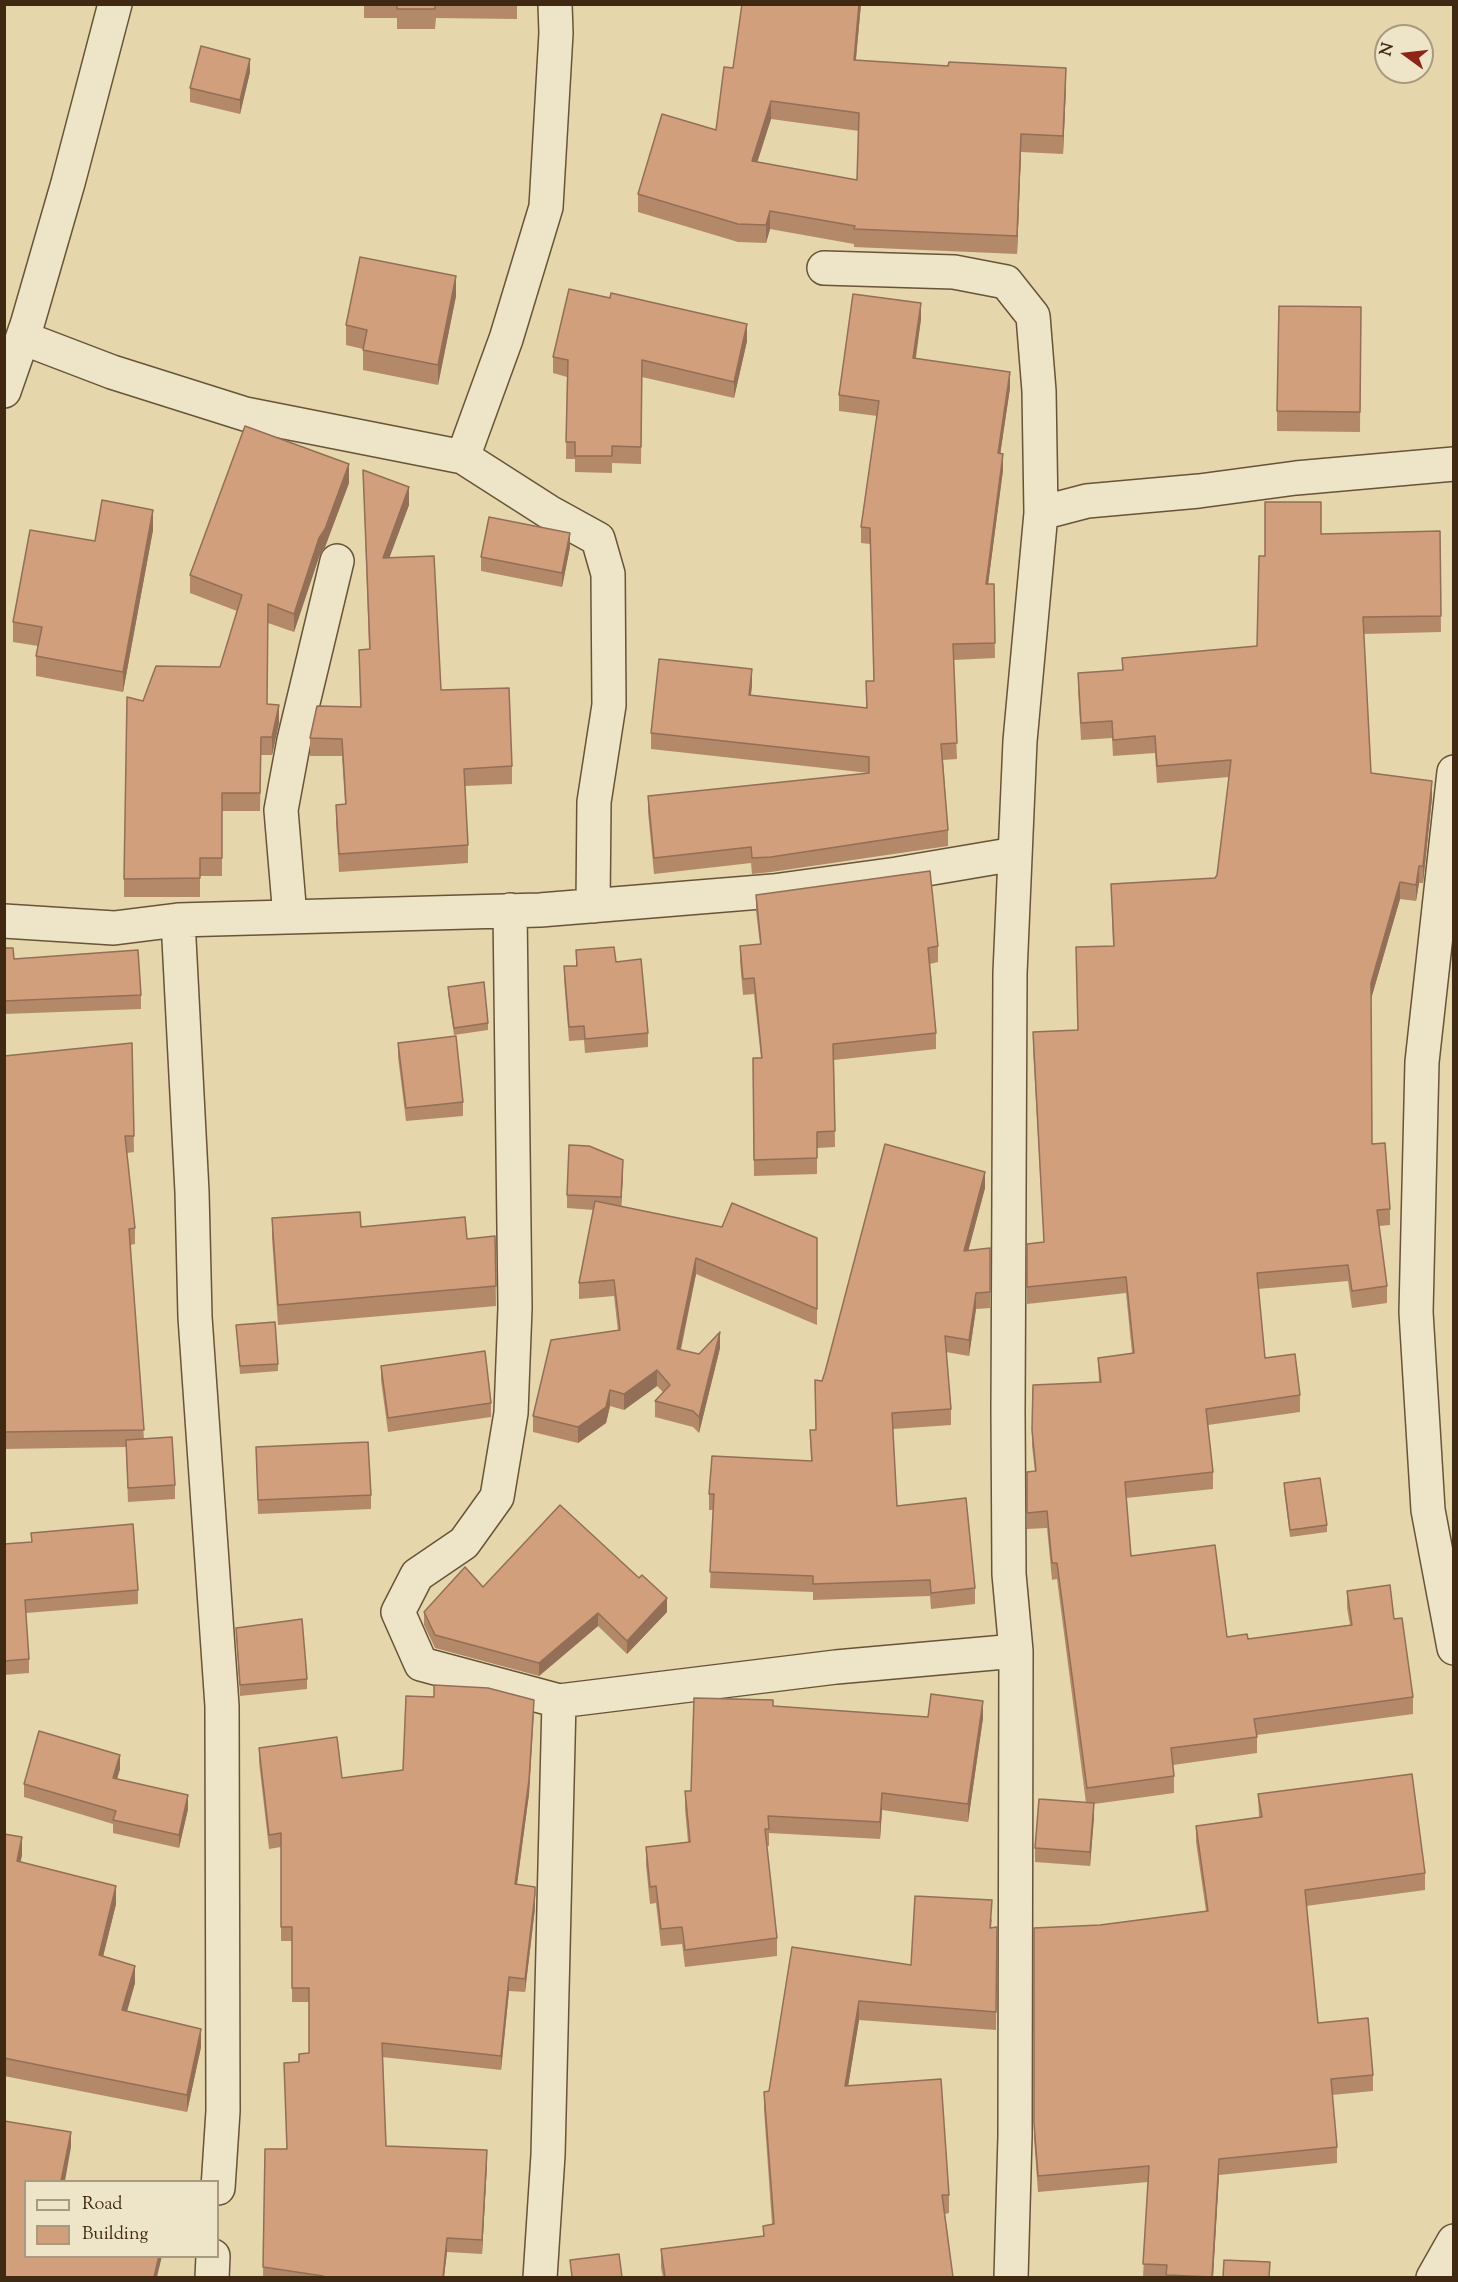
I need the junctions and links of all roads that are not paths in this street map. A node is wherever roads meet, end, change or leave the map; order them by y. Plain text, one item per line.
1 (115, 4) edge
2 (555, 4) edge
3 (824, 268) dead end
4 (23, 338) junction
5 (4, 390) edge
6 (463, 457) junction
7 (1454, 464) edge
8 (1041, 513) junction
9 (337, 561) dead end
10 (1454, 772) edge
11 (1015, 854) junction
12 (593, 906) junction
13 (510, 910) junction
14 (290, 917) junction
15 (178, 920) junction
16 (4, 921) edge
17 (1454, 1648) edge
18 (1016, 1651) junction
19 (559, 1701) junction
20 (219, 2180) edge
21 (1454, 2241) edge
22 (213, 2258) edge
23 (212, 2277) edge
24 (540, 2277) edge
25 (1011, 2277) edge
26 (1433, 2277) edge

1 - 4 street
2 - 6 street
3 - 8 street
4 - 5 street
4 - 6 street
6 - 12 street
7 - 8 street
8 - 11 street
9 - 14 street
10 - 17 street
11 - 12 street
11 - 18 street
12 - 13 street
13 - 14 street
13 - 19 street
14 - 15 street
15 - 16 street
15 - 20 street
18 - 19 street
18 - 25 street
19 - 24 street
21 - 26 street
22 - 23 street

